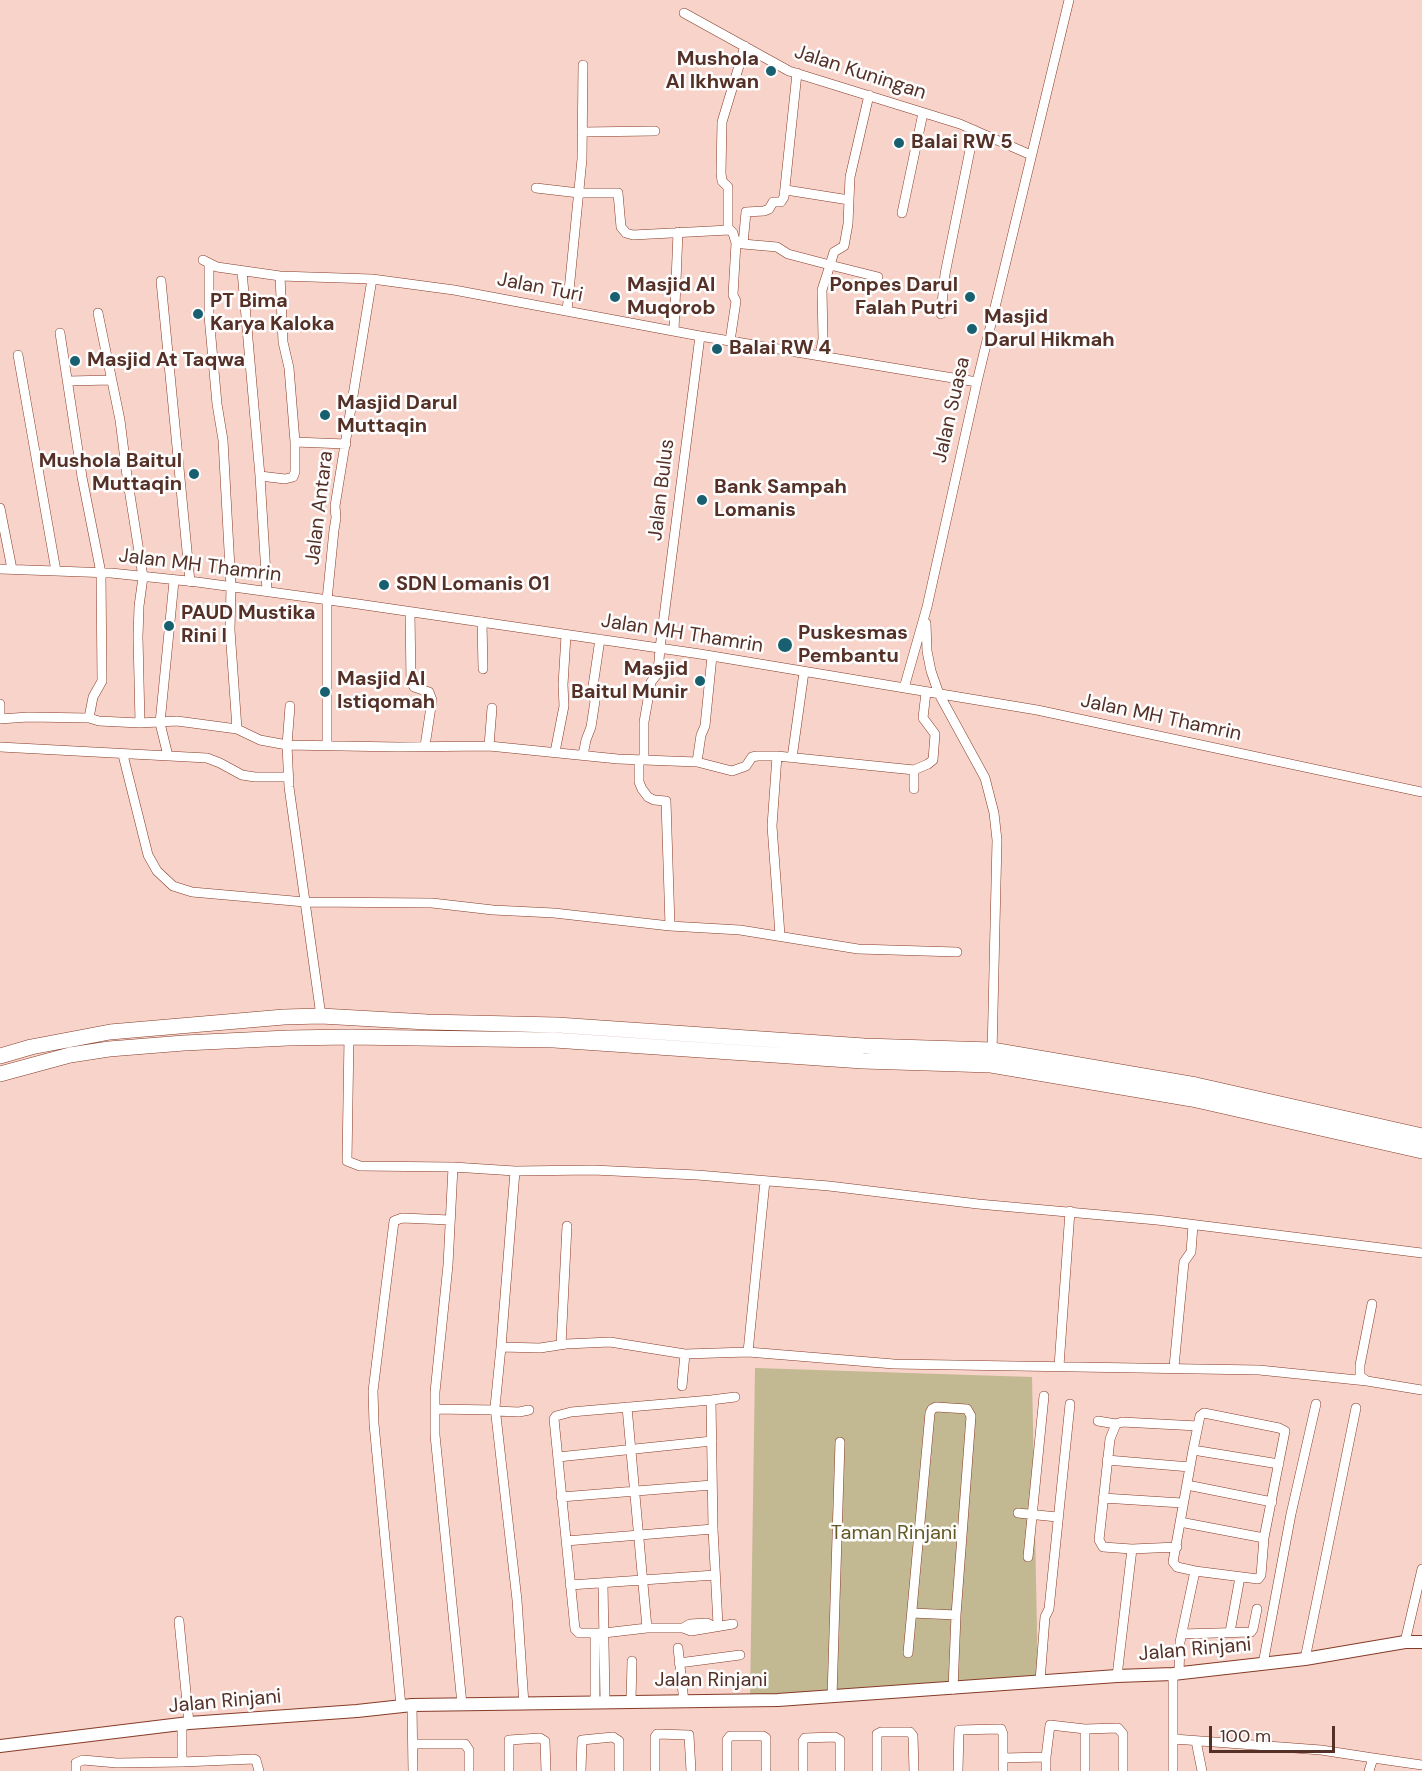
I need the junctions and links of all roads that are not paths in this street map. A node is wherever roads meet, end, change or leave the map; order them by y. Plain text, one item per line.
1 (1069, 0) edge
2 (684, 13) dead end
3 (745, 46) junction
4 (583, 65) dead end
5 (797, 73) junction
6 (869, 95) junction
7 (923, 112) junction
8 (975, 130) junction
9 (655, 131) dead end
10 (582, 132) junction
11 (1031, 155) junction
12 (536, 188) dead end
13 (786, 190) junction
14 (579, 193) junction
15 (849, 200) junction
16 (902, 213) dead end
17 (729, 230) junction
18 (678, 232) junction
19 (740, 244) junction
20 (830, 265) junction
21 (242, 271) junction
22 (279, 276) junction
23 (878, 277) dead end
24 (372, 279) junction
25 (161, 281) dead end
26 (567, 311) junction
27 (98, 314) dead end
28 (941, 314) dead end
29 (674, 331) junction
30 (60, 333) dead end
31 (700, 336) junction
32 (730, 341) junction
33 (18, 355) dead end
34 (820, 355) junction
35 (111, 380) junction
36 (68, 381) junction
37 (976, 382) junction
38 (295, 442) junction
39 (346, 444) junction
40 (260, 476) junction
41 (0, 508) edge
42 (0, 569) edge
43 (12, 569) junction
44 (56, 571) junction
45 (101, 573) junction
46 (143, 577) junction
47 (174, 581) junction
48 (190, 582) junction
49 (231, 587) junction
50 (267, 591) junction
51 (327, 600) junction
52 (927, 607) junction
53 (410, 612) junction
54 (482, 622) junction
55 (566, 635) junction
56 (600, 639) junction
57 (660, 648) junction
58 (712, 656) junction
59 (483, 669) dead end
60 (804, 672) junction
61 (904, 688) junction
62 (926, 692) junction
63 (939, 694) junction
64 (0, 704) edge
65 (290, 706) dead end
66 (492, 708) dead end
67 (89, 718) junction
68 (0, 719) edge
69 (140, 723) junction
70 (160, 723) junction
71 (237, 729) junction
72 (287, 745) junction
73 (327, 745) junction
74 (425, 746) junction
75 (489, 746) junction
76 (0, 747) edge
77 (555, 752) junction
78 (123, 755) junction
79 (583, 755) junction
80 (168, 756) junction
81 (777, 756) junction
82 (792, 758) junction
83 (642, 760) junction
84 (697, 762) junction
85 (914, 770) junction
86 (289, 777) junction
87 (914, 789) dead end
88 (1422, 792) edge
89 (305, 902) junction
90 (670, 926) junction
91 (780, 935) junction
92 (957, 952) dead end
93 (321, 1016) junction
94 (284, 1017) junction
95 (386, 1019) junction
96 (184, 1026) junction
97 (349, 1037) junction
98 (387, 1037) junction
99 (288, 1038) junction
100 (699, 1042) junction
101 (184, 1043) junction
102 (0, 1056) edge
103 (991, 1058) junction
104 (0, 1074) edge
105 (1422, 1136) edge
106 (1422, 1151) edge
107 (453, 1167) junction
108 (515, 1171) junction
109 (765, 1181) junction
110 (1070, 1211) junction
111 (450, 1220) junction
112 (1193, 1225) junction
113 (567, 1226) dead end
114 (1422, 1253) edge
115 (1371, 1304) dead end
116 (561, 1345) junction
117 (501, 1347) junction
118 (748, 1352) junction
119 (685, 1354) junction
120 (1059, 1366) junction
121 (1174, 1367) junction
122 (1366, 1381) junction
123 (682, 1386) dead end
124 (1422, 1390) edge
125 (1044, 1396) dead end
126 (735, 1397) dead end
127 (711, 1400) junction
128 (1070, 1404) dead end
129 (1316, 1404) dead end
130 (627, 1407) junction
131 (1356, 1408) dead end
132 (435, 1409) junction
133 (529, 1410) dead end
134 (495, 1411) junction
135 (1098, 1421) dead end
136 (1116, 1424) junction
137 (1198, 1426) junction
138 (712, 1441) junction
139 (840, 1442) dead end
140 (632, 1449) junction
141 (1193, 1450) junction
142 (558, 1457) junction
143 (1107, 1460) junction
144 (1279, 1464) junction
145 (1190, 1467) junction
146 (712, 1485) junction
147 (1187, 1485) junction
148 (636, 1491) junction
149 (561, 1497) junction
150 (1103, 1498) junction
151 (1272, 1502) junction
152 (1182, 1503) junction
153 (1018, 1513) dead end
154 (1032, 1514) junction
155 (1057, 1517) junction
156 (1180, 1522) junction
157 (713, 1529) junction
158 (639, 1535) junction
159 (1264, 1538) junction
160 (566, 1540) junction
161 (1177, 1546) junction
162 (1132, 1549) junction
163 (1028, 1557) dead end
164 (1422, 1569) edge
165 (1195, 1571) junction
166 (715, 1575) junction
167 (1240, 1577) junction
168 (643, 1580) junction
169 (603, 1583) junction
170 (570, 1586) junction
171 (1257, 1609) dead end
172 (912, 1613) junction
173 (956, 1615) junction
174 (179, 1621) dead end
175 (733, 1624) dead end
176 (716, 1626) junction
177 (647, 1628) junction
178 (1230, 1632) junction
179 (600, 1633) junction
180 (1182, 1635) junction
181 (1405, 1642) junction
182 (1422, 1642) edge
183 (678, 1648) dead end
184 (908, 1653) dead end
185 (740, 1655) dead end
186 (1305, 1659) junction
187 (632, 1661) dead end
188 (679, 1663) junction
189 (1263, 1664) junction
190 (1179, 1673) junction
191 (1117, 1676) junction
192 (1043, 1681) junction
193 (953, 1689) junction
194 (832, 1697) junction
195 (600, 1701) junction
196 (631, 1701) junction
197 (684, 1701) junction
198 (462, 1704) junction
199 (524, 1704) junction
200 (407, 1705) junction
201 (186, 1723) junction
202 (1085, 1729) junction
203 (1174, 1739) junction
204 (1196, 1741) junction
205 (413, 1744) junction
206 (0, 1746) edge
207 (1046, 1757) junction
208 (1003, 1758) junction
209 (1373, 1758) junction
210 (223, 1760) junction
211 (179, 1765) edge
212 (1422, 1765) edge
213 (117, 1767) edge
214 (162, 1767) edge
215 (76, 1771) edge
216 (223, 1771) edge
217 (259, 1771) edge
218 (413, 1771) edge
219 (469, 1771) edge
220 (509, 1771) edge
221 (546, 1771) edge
222 (581, 1771) edge
223 (619, 1771) edge
224 (655, 1771) edge
225 (691, 1771) edge
226 (727, 1771) edge
227 (766, 1771) edge
228 (803, 1771) edge
229 (840, 1771) edge
230 (877, 1771) edge
231 (914, 1771) edge
232 (958, 1771) edge
233 (1003, 1771) edge
234 (1046, 1771) edge
235 (1085, 1771) edge
236 (1124, 1771) edge
237 (1173, 1771) edge
238 (1202, 1771) edge
239 (1369, 1771) edge

1 - 11 street, Jalan Suasa
2 - 3 street, Jalan Kuningan
3 - 5 street, Jalan Kuningan
3 - 17 street
4 - 10 street
5 - 6 street, Jalan Kuningan
5 - 13 street
6 - 7 street, Jalan Kuningan
6 - 15 street
7 - 8 street, Jalan Kuningan
7 - 16 street
8 - 11 street, Jalan Kuningan
8 - 28 street
9 - 10 street
10 - 14 street
11 - 37 street, Jalan Suasa
12 - 14 street
13 - 15 street
13 - 19 street
14 - 18 street
14 - 26 street
15 - 20 street
17 - 18 street
17 - 19 street
18 - 29 street
19 - 20 street
19 - 32 street
20 - 23 street
20 - 34 street
21 - 22 street, Jalan Turi
21 - 40 street
21 - 49 street, Jalan Turi
22 - 24 street, Jalan Turi
22 - 38 street
24 - 26 street, Jalan Turi
24 - 39 street, Jalan Antara
25 - 48 street
26 - 29 street, Jalan Turi
27 - 35 street
29 - 31 street, Jalan Turi
30 - 36 street
31 - 32 street, Jalan Turi
31 - 57 street, Jalan Bulus
32 - 34 street, Jalan Turi
33 - 44 street
34 - 37 street, Jalan Turi
35 - 36 street
35 - 46 street
36 - 45 street
37 - 52 street, Jalan Suasa
38 - 39 street
38 - 40 street
39 - 51 street, Jalan Antara
40 - 50 street
41 - 43 street
42 - 43 street, Jalan MH Thamrin
43 - 44 street, Jalan MH Thamrin
44 - 45 street, Jalan MH Thamrin
45 - 46 street, Jalan MH Thamrin
45 - 67 street
46 - 47 street, Jalan MH Thamrin
46 - 69 street
47 - 48 street, Jalan MH Thamrin
47 - 70 street
48 - 49 street, Jalan MH Thamrin
49 - 50 street, Jalan MH Thamrin
49 - 71 street
50 - 51 street, Jalan MH Thamrin
51 - 53 street, Jalan MH Thamrin
51 - 73 street, Jalan Antara
52 - 61 street, Jalan Suasa
52 - 63 street
53 - 54 street, Jalan MH Thamrin
53 - 74 street
54 - 55 street, Jalan MH Thamrin
54 - 59 street
55 - 56 street, Jalan MH Thamrin
55 - 77 street
56 - 57 street, Jalan MH Thamrin
56 - 79 street
57 - 58 street, Jalan MH Thamrin
57 - 83 street, Jalan Bulus
58 - 60 street, Jalan MH Thamrin
58 - 84 street
60 - 61 street, Jalan MH Thamrin
60 - 82 street
61 - 62 street, Jalan MH Thamrin
62 - 63 street, Jalan MH Thamrin
62 - 85 street
63 - 88 street, Jalan MH Thamrin
63 - 103 street
64 - 68 street
65 - 72 street
66 - 75 street
67 - 68 street
67 - 69 street
69 - 70 street
70 - 71 street
70 - 80 street
71 - 72 street
72 - 73 street
72 - 86 street
73 - 74 street
74 - 75 street
75 - 77 street
76 - 78 street
77 - 79 street
78 - 80 street
78 - 89 street
79 - 83 street
80 - 86 street
81 - 82 street
81 - 84 street
81 - 91 street
82 - 85 street
83 - 84 street
83 - 90 street, Jalan Bulus
85 - 87 street
86 - 89 street
89 - 90 street
89 - 93 street
90 - 91 street
91 - 92 street
93 - 94 highway
93 - 95 highway
94 - 96 highway
94 - 99 highway
95 - 98 highway
95 - 100 highway
96 - 101 highway
96 - 102 highway
97 - 98 highway
97 - 99 highway
97 - 107 street
98 - 100 highway
99 - 101 highway
100 - 103 highway
101 - 104 highway
103 - 105 highway
103 - 106 highway
107 - 108 street
107 - 111 street
108 - 109 street
108 - 117 street
109 - 110 street
109 - 118 street
110 - 112 street
110 - 120 street
111 - 132 street
111 - 200 street
112 - 114 street
112 - 121 street
113 - 116 street
115 - 122 street
116 - 117 street
116 - 119 street
117 - 134 street
118 - 119 street
118 - 120 street
119 - 123 street
120 - 121 street
121 - 122 street
122 - 124 street
125 - 154 street
126 - 127 street
127 - 130 street
127 - 138 street
128 - 155 street
129 - 189 street
130 - 140 street
130 - 142 street
131 - 186 street
132 - 134 street
132 - 198 street
133 - 134 street
134 - 199 street
135 - 136 street
136 - 137 street
136 - 143 street
137 - 141 street
137 - 144 street
138 - 140 street
138 - 146 street
139 - 194 street
140 - 142 street
140 - 148 street
141 - 144 street
141 - 145 street
142 - 149 street
143 - 145 street
143 - 150 street
144 - 151 street
145 - 147 street
146 - 148 street
146 - 157 street
147 - 151 street
147 - 152 street
148 - 149 street
148 - 158 street
149 - 160 street
150 - 152 street
150 - 162 street
151 - 159 street
152 - 156 street
153 - 154 street
154 - 155 street
154 - 163 street
155 - 192 street
156 - 159 street
156 - 161 street
157 - 158 street
157 - 166 street
158 - 160 street
158 - 168 street
159 - 167 street
160 - 170 street
161 - 162 street
161 - 165 street
162 - 191 street
164 - 181 street
165 - 167 street
165 - 180 street
166 - 168 street
166 - 176 street
167 - 178 street
168 - 169 street
168 - 177 street
169 - 170 street
169 - 179 street
170 - 179 street
171 - 178 street
172 - 173 street
172 - 173 street
172 - 184 street
173 - 193 street
174 - 201 street
175 - 176 street
176 - 177 street
177 - 179 street
178 - 180 street
179 - 195 street
180 - 190 street
181 - 182 street, Jalan Rinjani
181 - 186 street, Jalan Rinjani
183 - 188 street
185 - 188 street
186 - 189 street, Jalan Rinjani
187 - 196 street
188 - 197 street
189 - 190 street, Jalan Rinjani
190 - 191 street, Jalan Rinjani
190 - 203 street
191 - 192 street, Jalan Rinjani
192 - 193 street, Jalan Rinjani
193 - 194 street, Jalan Rinjani
194 - 197 street, Jalan Rinjani
195 - 196 street, Jalan Rinjani
195 - 199 street, Jalan Rinjani
196 - 197 street, Jalan Rinjani
198 - 199 street, Jalan Rinjani
198 - 200 street, Jalan Rinjani
200 - 201 street, Jalan Rinjani
200 - 205 street
201 - 206 street, Jalan Rinjani
201 - 211 street
202 - 207 street
202 - 235 street
202 - 236 street
203 - 204 street
203 - 237 street
204 - 209 street
204 - 238 street
205 - 218 street
205 - 219 street
207 - 208 street
207 - 234 street
208 - 232 street
208 - 233 street
209 - 212 street
209 - 239 street
210 - 211 street
210 - 216 street
210 - 217 street
211 - 214 street
213 - 214 street
213 - 215 street
220 - 221 street
222 - 223 street
224 - 225 street
226 - 227 street
228 - 229 street
230 - 231 street

